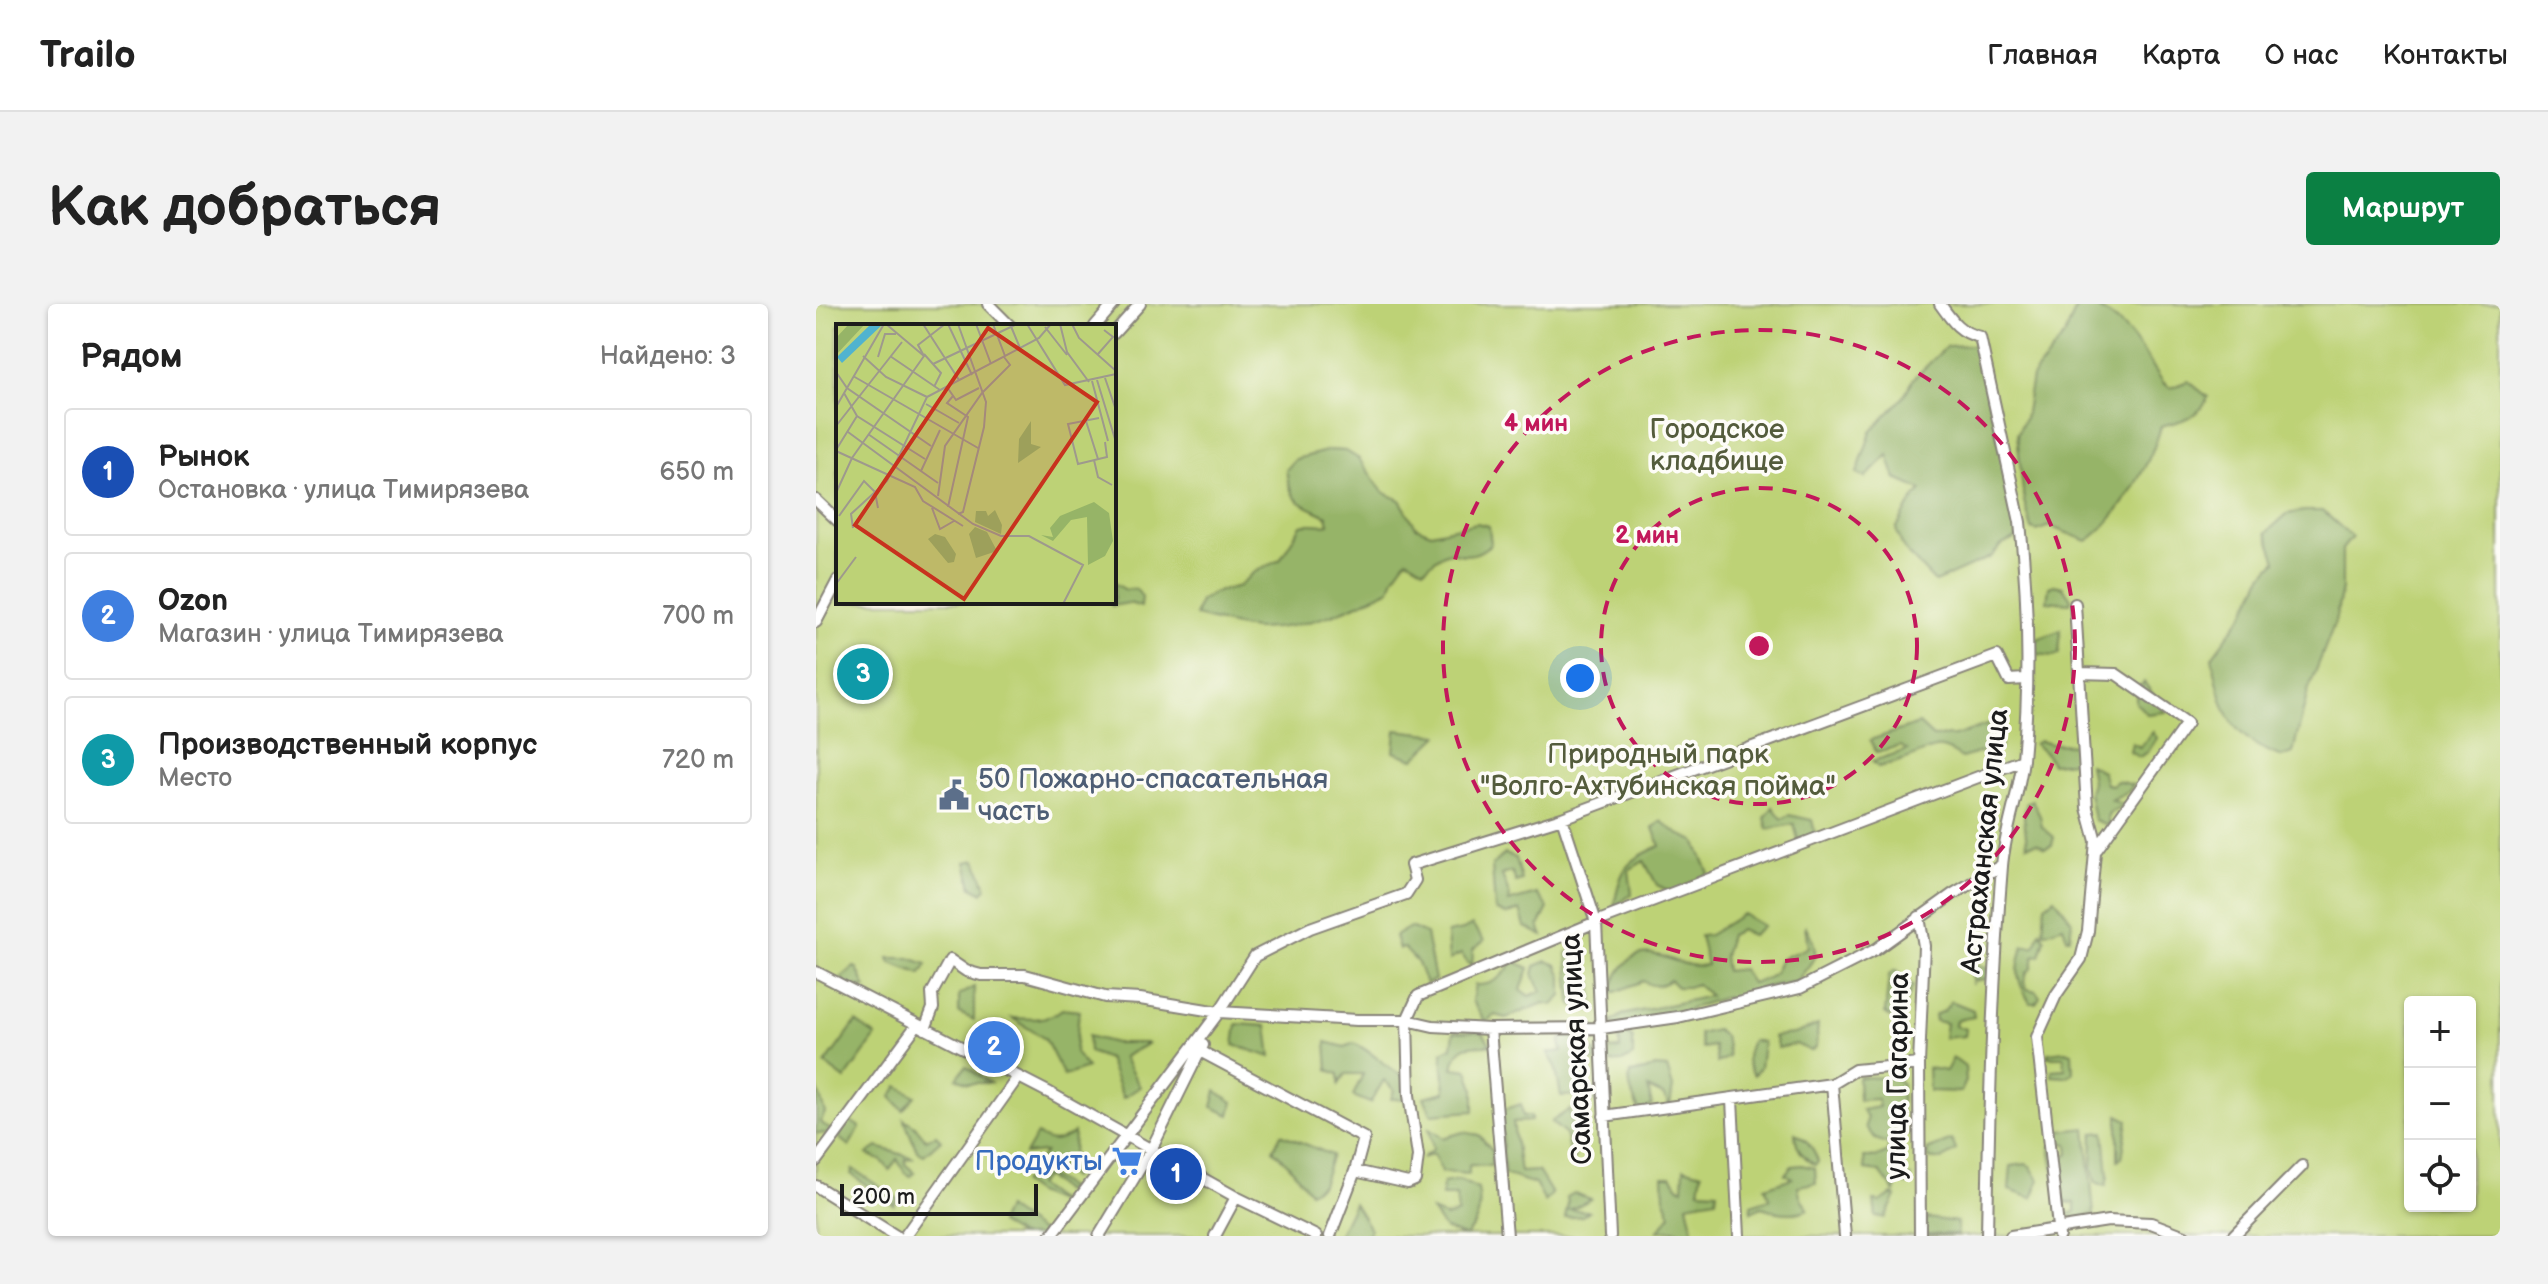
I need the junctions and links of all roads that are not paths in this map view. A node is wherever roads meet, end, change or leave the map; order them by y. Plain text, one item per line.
1 (988, 304) edge
2 (1114, 304) edge
3 (1140, 304) edge
4 (1940, 304) edge
5 (1008, 324) edge
6 (1097, 324) edge
7 (1116, 331) edge
8 (816, 500) edge
9 (836, 519) edge
10 (836, 584) edge
11 (2075, 604) dead end
12 (816, 622) edge
13 (2079, 673) junction
14 (2025, 679) junction
15 (2023, 760) junction
16 (1562, 818) junction
17 (2093, 854) junction
18 (2002, 865) junction
19 (1919, 917) junction
20 (1596, 922) junction
21 (816, 972) edge
22 (1219, 1012) junction
23 (1407, 1020) junction
24 (921, 1028) junction
25 (1602, 1028) junction
26 (1490, 1029) junction
27 (1200, 1051) junction
28 (1919, 1064) junction
29 (1018, 1077) junction
30 (1832, 1084) junction
31 (1732, 1100) junction
32 (1604, 1116) junction
33 (1127, 1136) junction
34 (1151, 1150) junction
35 (816, 1161) edge
36 (2302, 1166) dead end
37 (1355, 1171) junction
38 (816, 1186) edge
39 (1236, 1197) junction
40 (2059, 1233) edge
41 (896, 1236) edge
42 (905, 1236) edge
43 (1051, 1236) edge
44 (1099, 1236) edge
45 (1215, 1236) edge
46 (1316, 1236) edge
47 (1330, 1236) edge
48 (1507, 1236) edge
49 (1610, 1236) edge
50 (1739, 1236) edge
51 (1845, 1236) edge
52 (1920, 1236) edge
53 (1987, 1236) edge
54 (2011, 1236) edge
55 (2185, 1236) edge
56 (2233, 1236) edge

1 - 5 street
2 - 6 street
3 - 7 street
4 - 14 street, Астраханская улица
8 - 9 street
10 - 12 street
11 - 13 street
13 - 17 street
13 - 17 street
14 - 15 street, Астраханская улица
14 - 16 street
15 - 18 street, Астраханская улица
15 - 20 street
16 - 20 street, Самарская улица
16 - 22 street
17 - 40 street
18 - 19 street
18 - 53 street, Астраханская улица
19 - 25 street
19 - 28 street, улица Гагарина
20 - 23 street
20 - 25 street, Самарская улица
21 - 24 street
22 - 23 street
22 - 24 street
22 - 27 street
22 - 33 street
23 - 26 street
23 - 37 street
24 - 29 street
24 - 35 street
25 - 26 street
25 - 32 street, Самарская улица
26 - 48 street
27 - 34 street
27 - 37 street
28 - 30 street
28 - 52 street, улица Гагарина
29 - 33 street
29 - 42 street
30 - 31 street
30 - 51 street
31 - 32 street
31 - 50 street
32 - 49 street, Самарская улица
33 - 34 street
33 - 43 street
34 - 39 street
34 - 44 street
36 - 56 street
37 - 47 street
38 - 41 street
39 - 45 street
39 - 46 street
40 - 54 street
40 - 55 street

